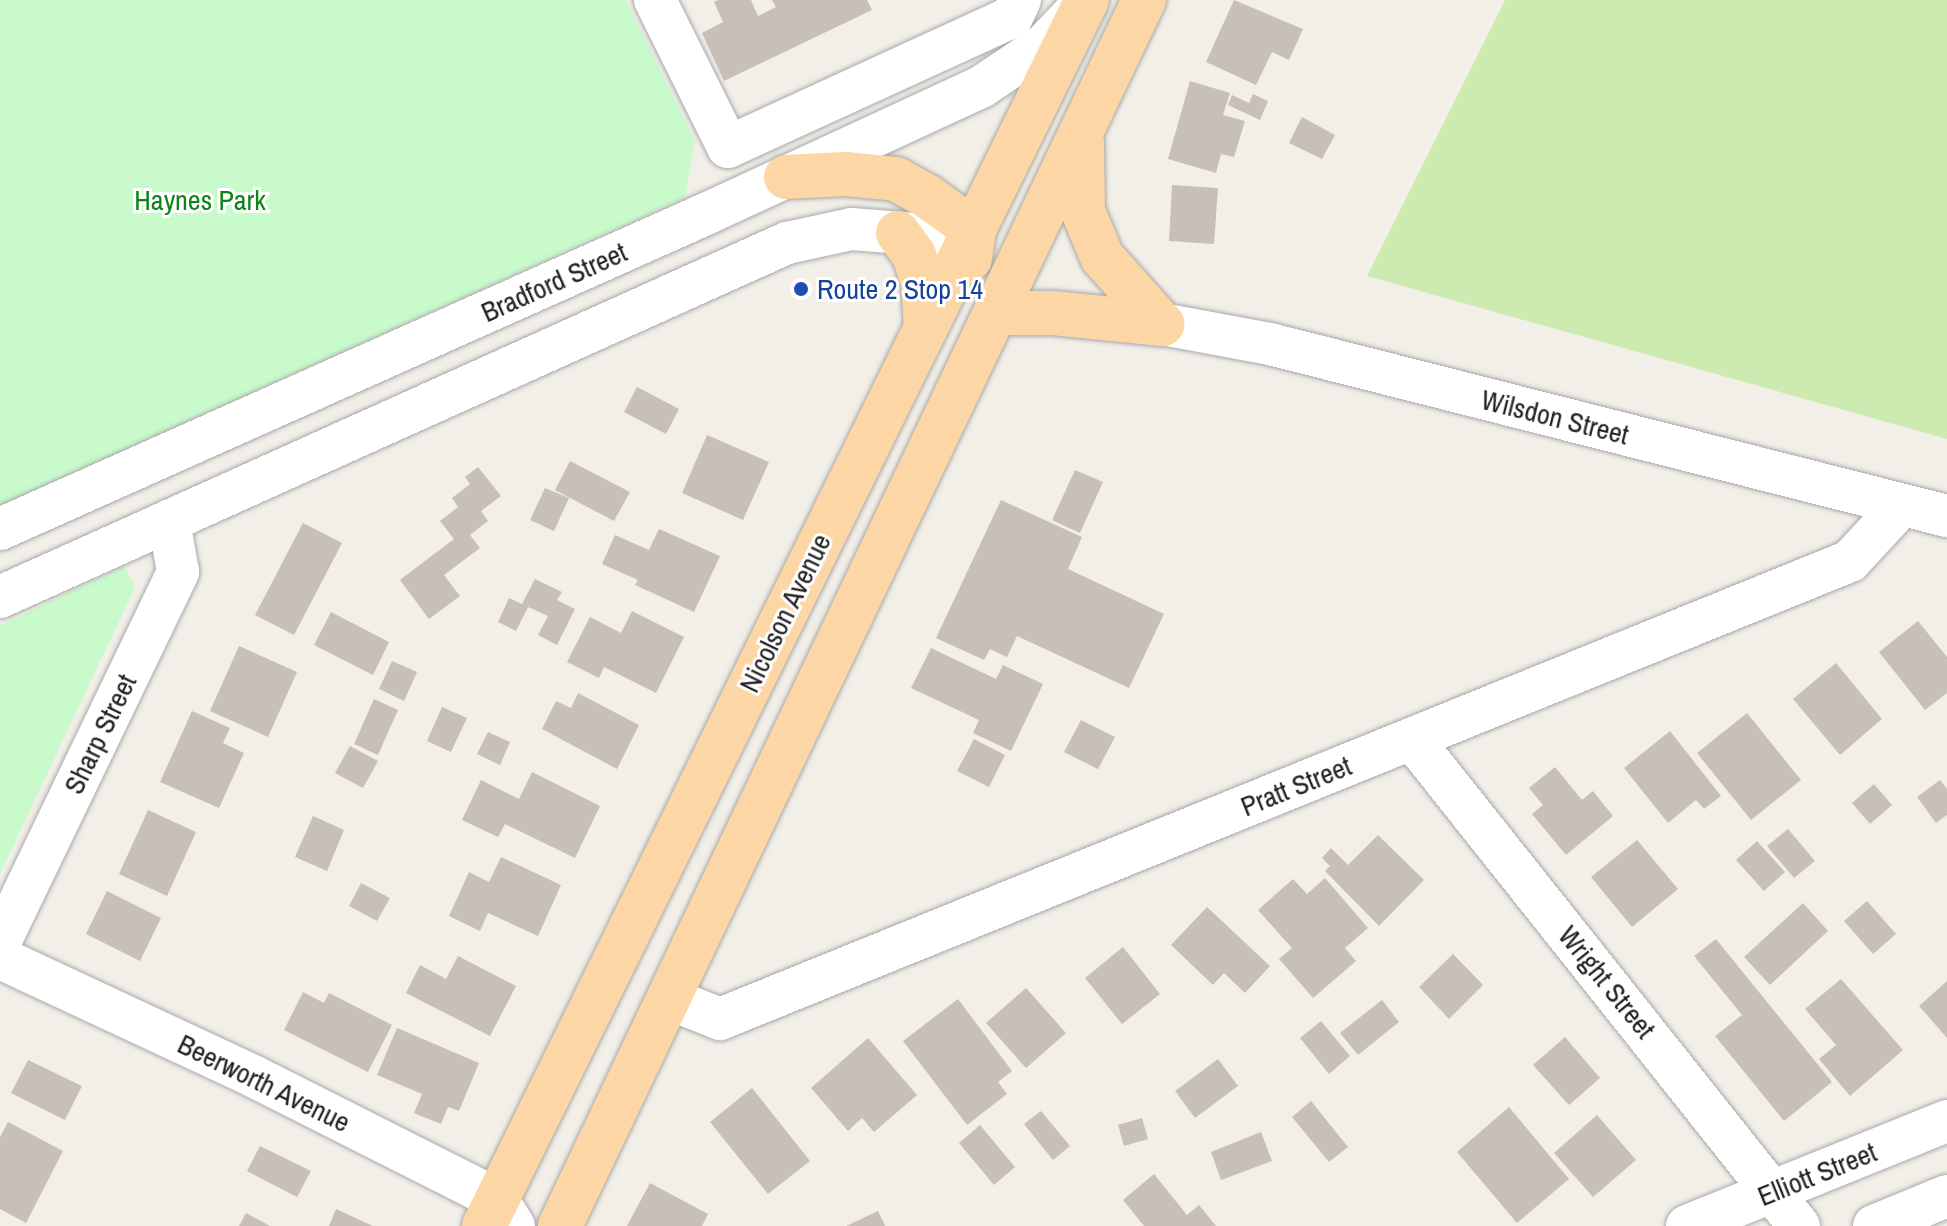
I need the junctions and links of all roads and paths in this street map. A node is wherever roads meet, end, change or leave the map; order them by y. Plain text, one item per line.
1 (655, 0) edge
2 (1020, 0) edge
3 (1087, 0) edge
4 (1144, 0) edge
5 (1106, 78) junction
6 (1081, 131) junction
7 (728, 147) junction
8 (786, 177) junction
9 (706, 214) junction
10 (974, 230) junction
11 (898, 233) junction
12 (997, 313) junction
13 (1162, 324) junction
14 (926, 328) junction
15 (965, 375) junction
16 (1902, 505) junction
17 (1947, 516) edge
18 (169, 521) junction
19 (0, 529) edge
20 (0, 597) edge
21 (742, 701) junction
22 (798, 728) junction
23 (1412, 739) junction
24 (0, 942) edge
25 (0, 958) edge
26 (670, 999) junction
27 (1947, 1121) edge
28 (1774, 1190) junction
29 (1947, 1196) edge
30 (498, 1217) edge
31 (560, 1226) edge
32 (1687, 1226) edge
33 (1799, 1226) edge
34 (1874, 1226) edge

1 - 7 street
2 - 7 street
3 - 8 street, Bradford Street
3 - 10 main road, Nicolson Avenue
4 - 5 main road
5 - 6 main road
5 - 10 main road
6 - 12 main road
6 - 13 main road
7 - 8 street
7 - 9 street
8 - 9 street, Bradford Street
8 - 10 main road
9 - 19 street, Bradford Street
10 - 11 street
10 - 14 main road, Nicolson Avenue
10 - 15 main road
11 - 14 main road
11 - 18 street
12 - 13 main road
12 - 15 main road
13 - 16 street, Wilsdon Street
14 - 21 main road, Nicolson Avenue
15 - 22 main road
16 - 17 street, Wilsdon Street
16 - 23 street, Pratt Street
18 - 20 street
18 - 24 street, Sharp Street
21 - 22 main road
21 - 30 main road, Nicolson Avenue
22 - 26 main road
23 - 26 street, Pratt Street
23 - 28 street, Wright Street
25 - 30 street, Beerworth Avenue
26 - 31 main road
27 - 28 street, Elliott Street
28 - 32 street, Elliott Street
28 - 33 street, Wright Street
29 - 34 street

